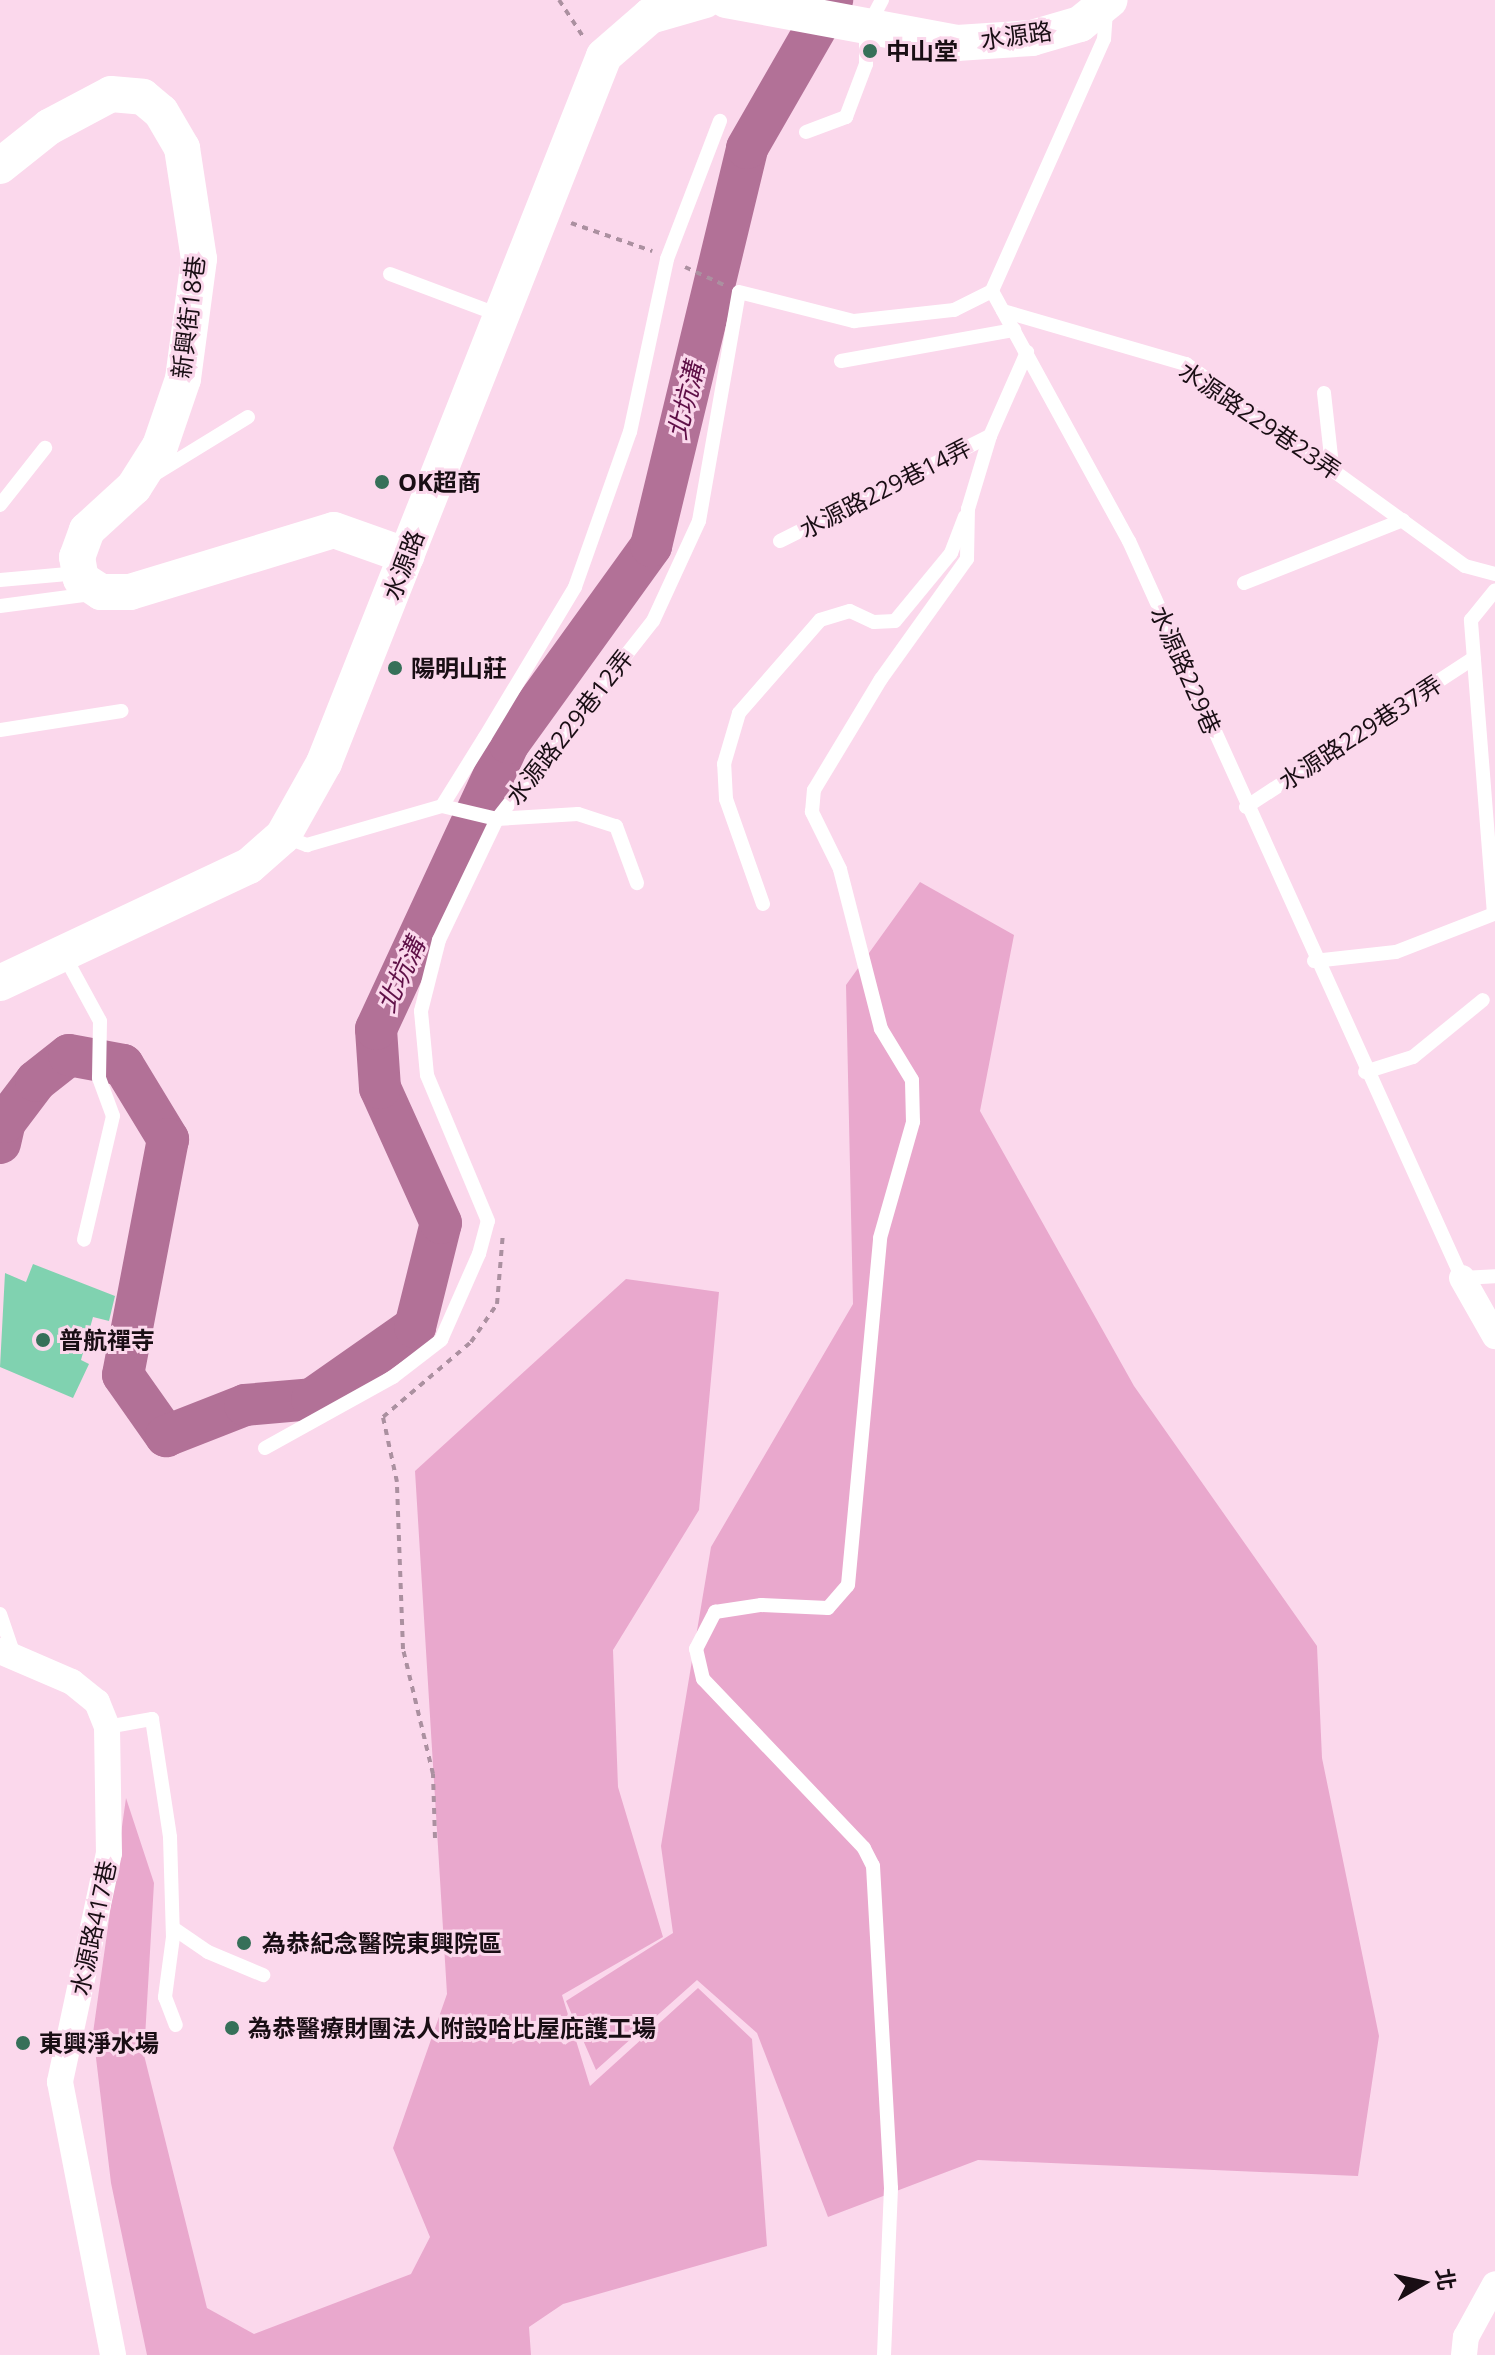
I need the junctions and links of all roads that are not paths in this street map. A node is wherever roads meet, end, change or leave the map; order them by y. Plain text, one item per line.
1 (705, 0) edge
2 (726, 0) edge
3 (1108, 3) edge
4 (874, 15) edge
5 (720, 121) dead end
6 (806, 132) dead end
7 (0, 166) edge
8 (390, 274) dead end
9 (992, 291) junction
10 (1003, 311) junction
11 (499, 315) junction
12 (1014, 330) junction
13 (1027, 352) junction
14 (841, 361) dead end
15 (1324, 393) dead end
16 (248, 417) dead end
17 (990, 436) junction
18 (45, 448) dead end
19 (1332, 466) junction
20 (134, 487) junction
21 (0, 505) edge
22 (968, 509) junction
23 (1403, 520) junction
24 (780, 541) dead end
25 (407, 556) junction
26 (1495, 574) edge
27 (0, 580) edge
28 (90, 582) junction
29 (1244, 583) dead end
30 (1495, 590) edge
31 (0, 606) edge
32 (1474, 658) junction
33 (122, 711) dead end
34 (0, 730) edge
35 (442, 806) junction
36 (1246, 807) junction
37 (497, 819) junction
38 (283, 836) junction
39 (637, 883) dead end
40 (763, 904) dead end
41 (62, 952) junction
42 (1314, 961) junction
43 (0, 983) edge
44 (1483, 1000) dead end
45 (1365, 1072) junction
46 (84, 1240) dead end
47 (1495, 1276) edge
48 (1462, 1278) junction
49 (1495, 1336) edge
50 (265, 1448) dead end
51 (0, 1614) edge
52 (7, 1653) edge
53 (107, 1727) junction
54 (173, 1928) junction
55 (263, 1975) dead end
56 (176, 2025) dead end
57 (1495, 2284) edge
58 (113, 2355) edge
59 (884, 2355) edge
60 (1464, 2355) edge

1 - 11 street, 水源路
2 - 4 street, 水源路
3 - 4 street, 水源路
3 - 9 lane
4 - 6 lane
5 - 35 lane
7 - 20 street, 新興街18巷
8 - 11 lane
9 - 10 lane, 水源路229巷
9 - 37 lane, 水源路229巷12弄
10 - 12 lane, 水源路229巷
10 - 19 lane, 水源路229巷23弄
11 - 25 street, 水源路
12 - 13 lane, 水源路229巷
12 - 14 lane
13 - 17 lane
13 - 36 lane, 水源路229巷
15 - 19 lane
16 - 20 lane
17 - 22 lane
17 - 24 lane, 水源路229巷14弄
18 - 21 lane
19 - 23 lane, 水源路229巷23弄
20 - 28 street, 新興街18巷
22 - 40 lane
22 - 59 lane
23 - 26 lane, 水源路229巷23弄
23 - 29 lane
25 - 28 street
25 - 38 street, 水源路
27 - 28 lane
28 - 31 lane
30 - 32 lane
32 - 36 lane, 水源路229巷37弄
32 - 42 lane
33 - 34 lane
35 - 37 lane
35 - 38 lane
36 - 42 lane, 水源路229巷
37 - 39 lane
37 - 50 lane, 水源路229巷12弄
38 - 41 street, 水源路
41 - 43 street, 水源路
41 - 46 lane
42 - 45 lane, 水源路229巷
44 - 45 lane
45 - 48 lane, 水源路229巷
47 - 48 lane
48 - 49 street, 水源路229巷
51 - 52 lane
52 - 53 street
53 - 54 lane
53 - 58 street, 水源路417巷
54 - 55 lane
54 - 56 lane
57 - 60 street

